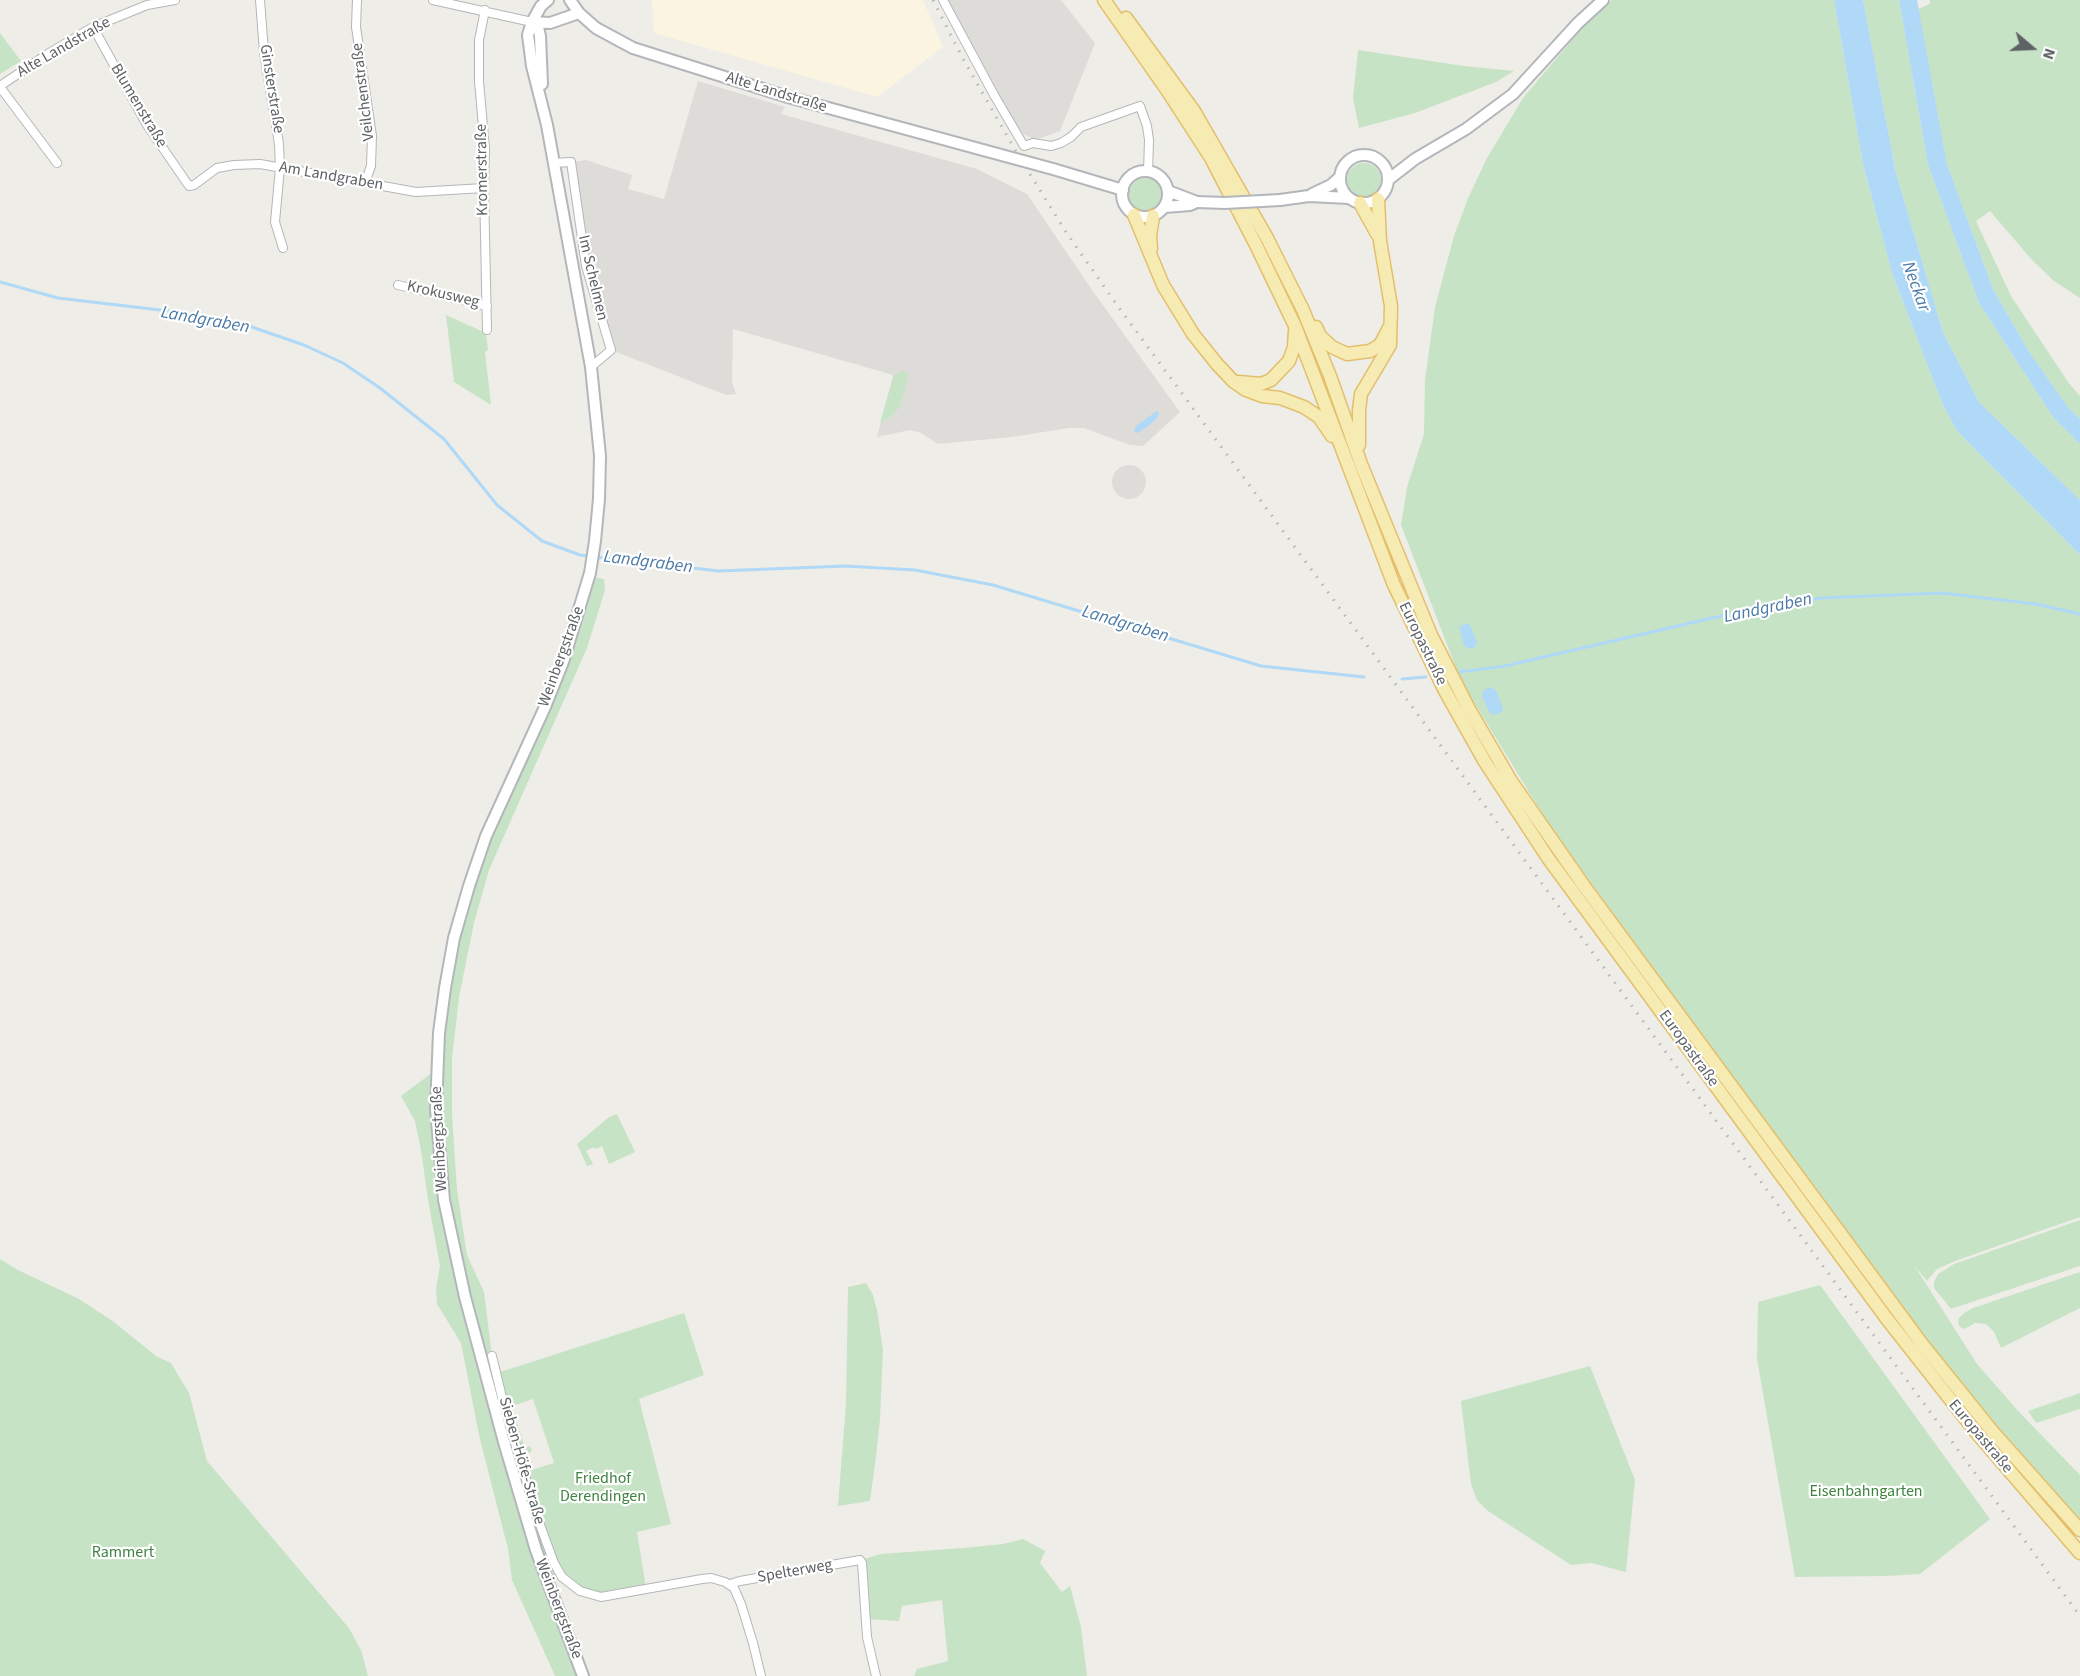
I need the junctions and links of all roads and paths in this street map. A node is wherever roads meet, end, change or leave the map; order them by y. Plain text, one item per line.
1 (175, 0) edge
2 (260, 0) edge
3 (357, 0) edge
4 (433, 0) edge
5 (570, 0) edge
6 (943, 0) edge
7 (1104, 0) edge
8 (1110, 0) edge
9 (1603, 0) edge
10 (164, 1) edge
11 (544, 2) edge
12 (485, 10) junction
13 (579, 13) junction
14 (531, 22) junction
15 (550, 23) junction
16 (93, 27) junction
17 (540, 36) junction
18 (0, 86) edge
19 (544, 110) junction
20 (1415, 159) junction
21 (57, 163) dead end
22 (553, 163) junction
23 (1382, 163) junction
24 (280, 168) junction
25 (1148, 172) junction
26 (1340, 177) junction
27 (1388, 180) junction
28 (186, 182) joint
29 (365, 183) junction
30 (484, 188) junction
31 (1123, 190) junction
32 (1168, 191) junction
33 (1310, 196) junction
34 (1354, 200) junction
35 (1378, 200) junction
36 (1197, 202) junction
37 (1164, 207) junction
38 (1134, 214) junction
39 (1153, 216) junction
40 (1380, 241) junction
41 (283, 248) dead end
42 (1152, 260) junction
43 (398, 285) dead end
44 (487, 306) junction
45 (1302, 310) junction
46 (1392, 323) junction
47 (1295, 326) junction
48 (487, 330) dead end
49 (591, 367) junction
50 (1233, 381) junction
51 (1345, 455) junction
52 (1361, 464) junction
53 (492, 1356) dead end
54 (2080, 1530) edge
55 (2080, 1553) edge
56 (730, 1584) junction
57 (583, 1676) edge
58 (761, 1676) edge
59 (876, 1676) edge

1 - 10 street, Alte Landstraße
2 - 24 street, Ginsterstraße
3 - 29 street, Veilchenstraße
4 - 12 street
5 - 13 street, Alte Landstraße
6 - 25 street
7 - 47 main road
8 - 45 main road
9 - 20 street
10 - 16 street, Alte Landstraße
11 - 14 street
12 - 14 street
12 - 30 street, Kromerstraße
13 - 15 street
13 - 31 street, Alte Landstraße, bridge
14 - 15 street
14 - 17 street
14 - 19 street
15 - 17 street
16 - 18 street, Alte Landstraße
16 - 28 street, Blumenstraße
17 - 19 street
18 - 21 street
19 - 22 street
20 - 23 street
20 - 27 street
22 - 49 street
22 - 49 street, Im Schelmen
23 - 26 street
23 - 27 street
24 - 28 street, Am Landgraben
24 - 29 street, Am Landgraben
24 - 41 street, Ginsterstraße
25 - 31 street
25 - 32 street
26 - 33 street
26 - 34 street
27 - 35 street
29 - 30 street, Am Landgraben
30 - 44 street, Kromerstraße
31 - 38 street
32 - 36 street
32 - 37 street
33 - 34 street
33 - 36 street, bridge
34 - 35 street
34 - 40 main road
35 - 40 main road
36 - 37 street
37 - 39 street
38 - 39 street
38 - 42 main road
39 - 42 main road
40 - 46 main road
42 - 50 main road
43 - 44 street, Krokusweg
44 - 48 street, Kromerstraße
45 - 46 main road
45 - 52 main road
46 - 52 main road
47 - 50 main road
47 - 51 main road
49 - 57 street, Weinbergstraße
50 - 51 main road
51 - 55 main road, Europastraße
52 - 54 main road, Europastraße
53 - 56 street, Sieben-Höfe-Straße
56 - 58 street
56 - 59 street, Spelterweg

